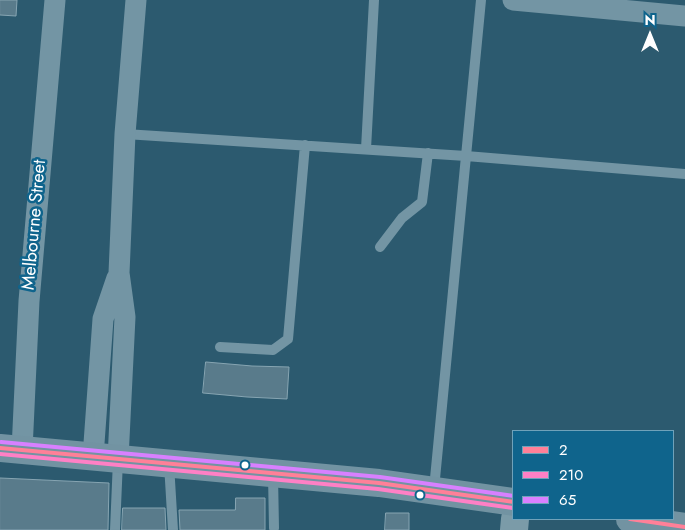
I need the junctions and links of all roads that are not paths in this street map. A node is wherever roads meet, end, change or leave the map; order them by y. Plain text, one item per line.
1 (55, 0) edge
2 (136, 0) edge
3 (374, 0) edge
4 (480, 0) edge
5 (513, 0) edge
6 (600, 4) edge
7 (685, 16) edge
8 (124, 134) junction
9 (305, 145) junction
10 (366, 149) junction
11 (428, 153) junction
12 (466, 156) junction
13 (685, 174) edge
14 (380, 246) dead end
15 (220, 347) dead end
16 (11, 449) edge
17 (105, 458) junction
18 (169, 464) junction
19 (274, 474) junction
20 (434, 490) junction
21 (512, 502) edge
22 (645, 524) edge
23 (685, 527) edge
24 (274, 528) dead end
25 (115, 530) edge
26 (173, 530) edge

1 - 16 street, Melbourne Street
2 - 8 street
3 - 10 lane
4 - 12 lane
5 - 6 street
6 - 7 street
8 - 9 lane
8 - 17 street
9 - 10 lane
9 - 15 lane
10 - 11 lane
11 - 12 lane
11 - 14 lane
12 - 13 lane
12 - 20 lane
16 - 17 main road
17 - 18 main road
17 - 25 lane
18 - 19 main road
18 - 26 lane
19 - 20 main road
19 - 24 lane
20 - 21 main road
22 - 23 main road

